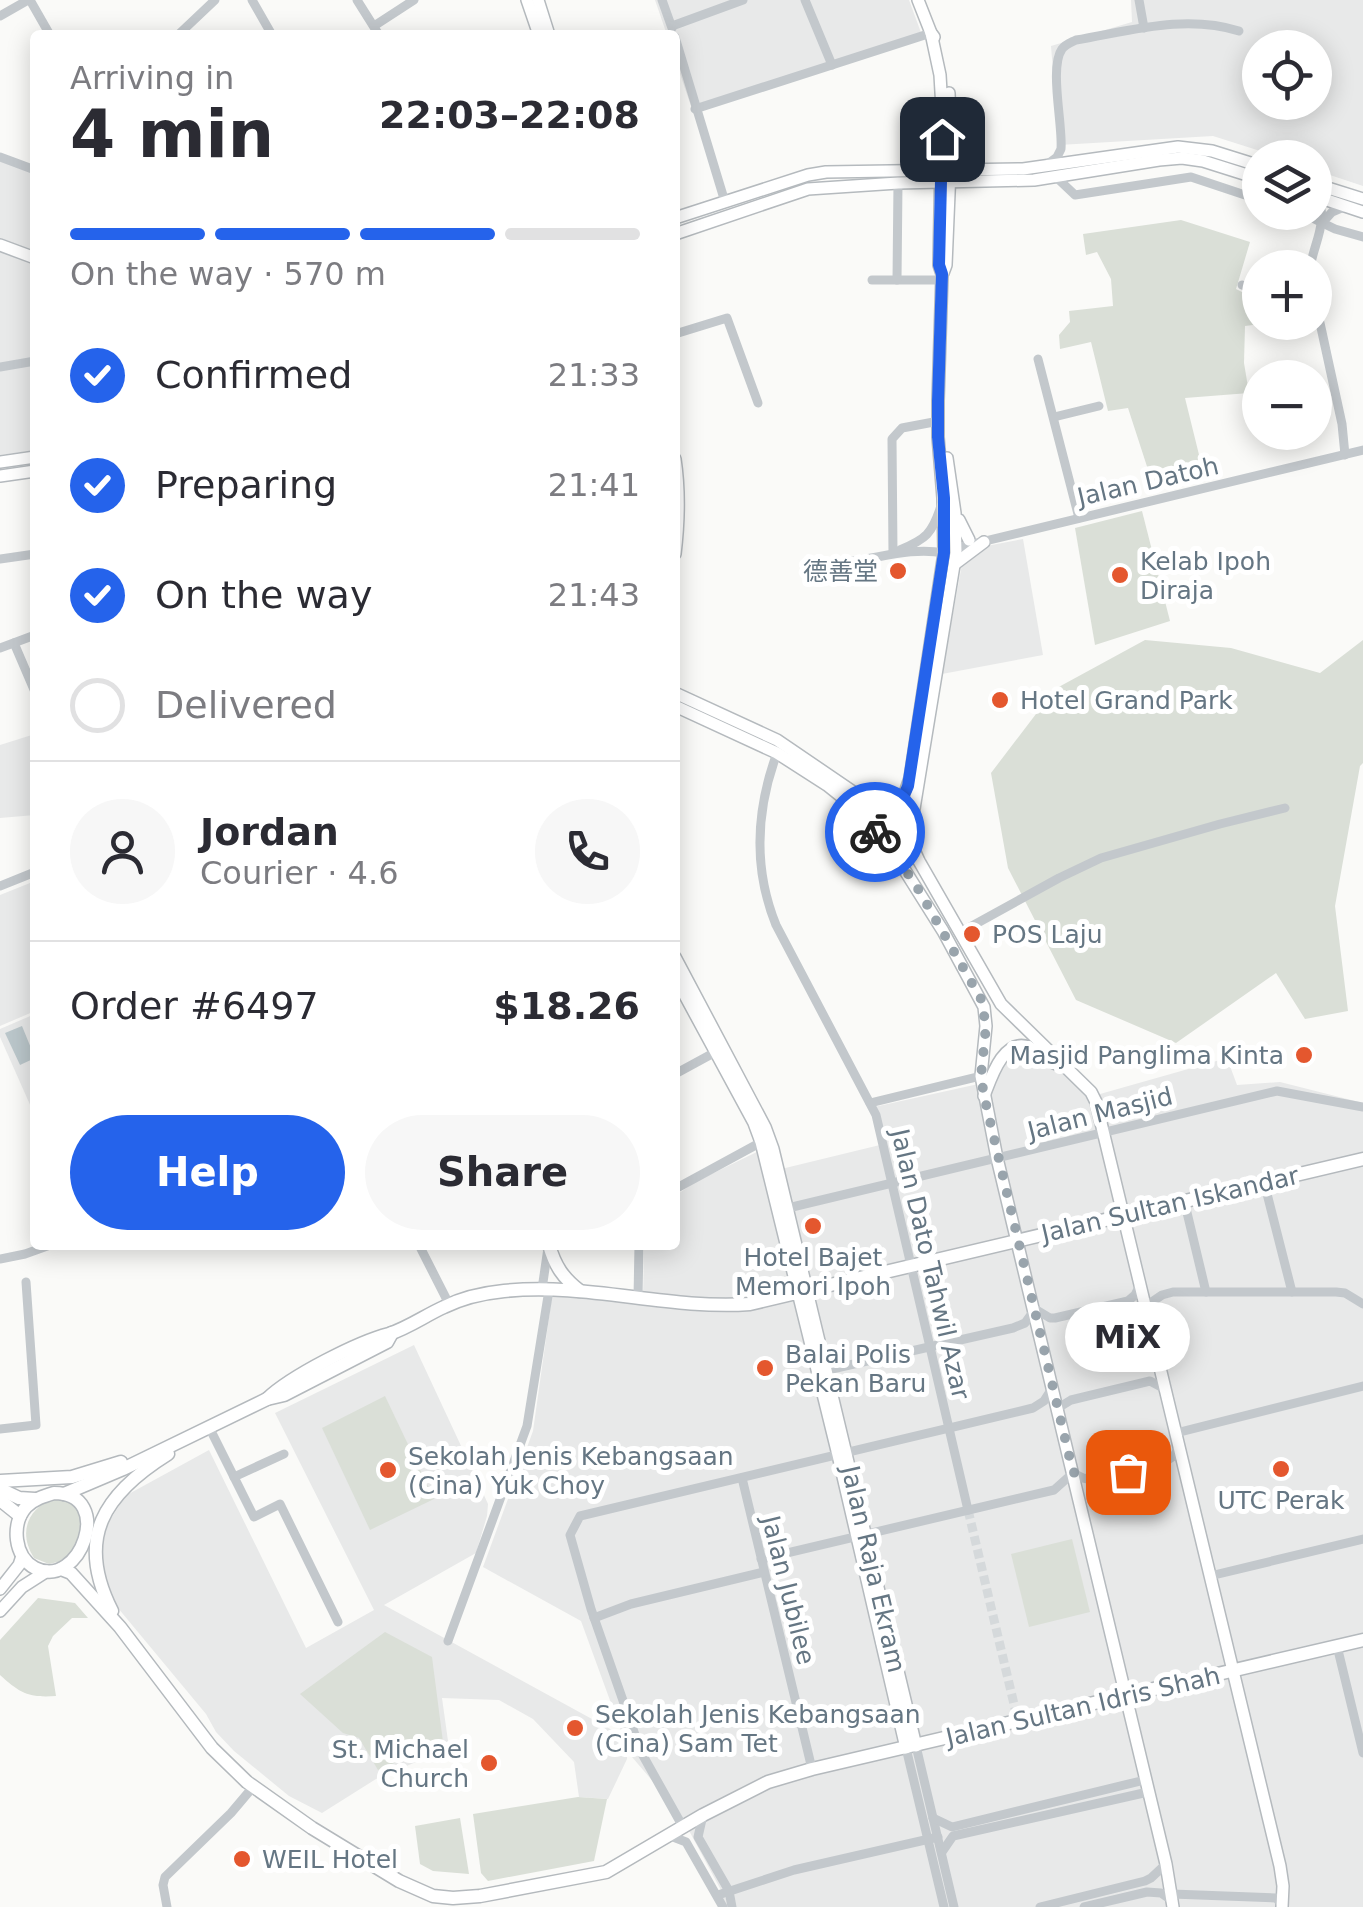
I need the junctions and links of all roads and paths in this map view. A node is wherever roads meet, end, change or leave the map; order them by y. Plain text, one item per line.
1 (29, 0) edge
2 (215, 0) edge
3 (252, 0) edge
4 (357, 0) edge
5 (414, 0) edge
6 (527, 0) edge
7 (538, 0) edge
8 (662, 0) edge
9 (743, 0) edge
10 (805, 0) edge
11 (918, 0) edge
12 (1140, 0) edge
13 (0, 16) edge
14 (1144, 28) junction
15 (47, 30) edge
16 (183, 30) edge
17 (269, 30) edge
18 (376, 30) edge
19 (537, 30) edge
20 (547, 30) edge
21 (673, 30) edge
22 (680, 30) edge
23 (1239, 30) dead end
24 (931, 34) junction
25 (680, 55) edge
26 (832, 65) junction
27 (695, 109) junction
28 (1062, 140) junction
29 (0, 157) edge
30 (1193, 158) junction
31 (1086, 160) junction
32 (1242, 160) edge
33 (30, 168) edge
34 (1041, 168) junction
35 (1242, 173) edge
36 (946, 176) junction
37 (1056, 177) junction
38 (1191, 177) junction
39 (898, 183) junction
40 (1242, 194) edge
41 (1332, 194) edge
42 (1332, 199) edge
43 (1363, 199) edge
44 (725, 202) junction
45 (1346, 206) junction
46 (1332, 212) edge
47 (1363, 212) edge
48 (680, 216) edge
49 (1332, 226) edge
50 (680, 232) edge
51 (1363, 238) edge
52 (0, 245) edge
53 (30, 256) edge
54 (942, 277) junction
55 (872, 280) dead end
56 (897, 280) junction
57 (680, 332) edge
58 (1324, 340) edge
59 (1038, 360) dead end
60 (30, 362) edge
61 (0, 366) edge
62 (758, 403) dead end
63 (1100, 406) dead end
64 (1054, 417) junction
65 (938, 421) junction
66 (1363, 450) edge
67 (1345, 454) junction
68 (30, 458) edge
69 (0, 462) edge
70 (30, 472) edge
71 (0, 476) edge
72 (949, 500) junction
73 (1078, 518) junction
74 (1000, 536) junction
75 (984, 542) junction
76 (956, 546) junction
77 (893, 554) junction
78 (30, 555) edge
79 (0, 559) edge
80 (812, 564) dead end
81 (954, 565) junction
82 (30, 637) edge
83 (14, 642) junction
84 (0, 648) edge
85 (30, 680) edge
86 (680, 695) edge
87 (680, 708) edge
88 (918, 753) junction
89 (777, 754) junction
90 (1285, 808) dead end
91 (890, 810) junction
92 (909, 831) junction
93 (881, 841) junction
94 (30, 874) edge
95 (0, 886) edge
96 (960, 932) junction
97 (680, 968) edge
98 (680, 985) edge
99 (719, 1050) junction
100 (1061, 1065) junction
101 (680, 1071) edge
102 (981, 1076) junction
103 (984, 1096) junction
104 (870, 1103) junction
105 (1363, 1107) edge
106 (1104, 1133) junction
107 (765, 1140) junction
108 (997, 1158) junction
109 (1363, 1159) edge
110 (1264, 1182) junction
111 (892, 1184) junction
112 (680, 1186) edge
113 (1184, 1200) junction
114 (788, 1208) junction
115 (1124, 1215) junction
116 (1018, 1240) junction
117 (36, 1250) edge
118 (421, 1250) edge
119 (549, 1250) edge
120 (551, 1250) edge
121 (640, 1250) edge
122 (0, 1259) edge
123 (910, 1265) junction
124 (26, 1282) dead end
125 (1140, 1285) junction
126 (545, 1290) junction
127 (803, 1291) junction
128 (1206, 1292) junction
129 (1292, 1292) junction
130 (583, 1293) junction
131 (638, 1298) junction
132 (1362, 1300) edge
133 (448, 1304) junction
134 (1146, 1306) junction
135 (1035, 1309) junction
136 (1013, 1328) junction
137 (1042, 1339) junction
138 (930, 1347) junction
139 (823, 1371) junction
140 (1363, 1386) edge
141 (1053, 1387) junction
142 (1165, 1389) junction
143 (1033, 1408) junction
144 (1059, 1414) junction
145 (229, 1418) junction
146 (0, 1428) edge
147 (949, 1428) junction
148 (211, 1431) junction
149 (1176, 1432) junction
150 (1179, 1447) junction
151 (284, 1454) dead end
152 (842, 1454) junction
153 (1073, 1472) junction
154 (234, 1477) junction
155 (742, 1478) junction
156 (0, 1481) edge
157 (0, 1489) edge
158 (1054, 1490) junction
159 (64, 1494) junction
160 (36, 1499) junction
161 (0, 1500) edge
162 (1080, 1502) junction
163 (968, 1510) junction
164 (20, 1516) junction
165 (862, 1535) junction
166 (1363, 1538) edge
167 (22, 1556) junction
168 (761, 1559) junction
169 (54, 1570) junction
170 (764, 1572) junction
171 (1210, 1576) junction
172 (0, 1589) edge
173 (0, 1611) edge
174 (594, 1618) junction
175 (338, 1622) dead end
176 (120, 1627) junction
177 (1363, 1640) edge
178 (448, 1641) dead end
179 (1337, 1646) junction
180 (1233, 1670) junction
181 (1125, 1696) junction
182 (911, 1747) junction
183 (1363, 1754) edge
184 (219, 1756) junction
185 (812, 1769) junction
186 (1147, 1786) junction
187 (253, 1787) junction
188 (703, 1815) junction
189 (933, 1818) junction
190 (682, 1827) junction
191 (668, 1835) junction
192 (328, 1838) junction
193 (934, 1838) junction
194 (942, 1852) junction
195 (1166, 1864) junction
196 (723, 1893) junction
197 (1173, 1901) edge
198 (1282, 1906) edge
199 (166, 1907) edge
200 (723, 1907) edge
201 (732, 1907) edge
202 (944, 1907) edge
203 (954, 1907) edge
204 (1040, 1907) edge
205 (1084, 1907) edge

1 - 13 street
1 - 15 street
2 - 16 street
3 - 17 street
4 - 18 street
5 - 18 street
6 - 19 main road
7 - 20 main road
8 - 21 street
9 - 22 street
10 - 26 street
11 - 24 main road
12 - 14 street
14 - 23 street
14 - 28 street
24 - 26 street
24 - 36 main road
25 - 27 street
26 - 27 street
27 - 44 street
28 - 31 street
28 - 34 street
29 - 33 street
30 - 35 main road
30 - 37 main road
30 - 38 street
31 - 32 main road
31 - 34 main road
34 - 36 main road
36 - 37 main road
36 - 39 main road
36 - 44 main road
36 - 54 main road
37 - 38 street
38 - 40 street
39 - 50 main road
39 - 56 street
41 - 43 main road
42 - 45 main road
44 - 48 main road
45 - 46 street
45 - 47 main road
49 - 51 street
52 - 53 main road
54 - 56 street
54 - 65 main road
55 - 56 street
57 - 62 street
58 - 67 street
59 - 64 street
60 - 61 street
63 - 64 street
64 - 73 street
65 - 72 main road
65 - 77 street
66 - 67 street, Jalan Datoh
67 - 73 street, Jalan Datoh
68 - 69 main road
70 - 71 main road
72 - 76 main road
72 - 76 main road
72 - 77 street, Jalan Datoh
73 - 74 street, Jalan Datoh
74 - 75 street, Jalan Datoh
74 - 76 street, Jalan Datoh
75 - 76 street, Jalan Datoh
75 - 81 main road
76 - 77 street, Jalan Datoh
76 - 81 main road
76 - 88 main road
77 - 80 street, Jalan Datoh
78 - 79 street
81 - 88 main road
82 - 83 street
83 - 84 street
83 - 85 street
86 - 91 main road
87 - 89 main road
88 - 91 main road
88 - 92 main road
89 - 93 main road
89 - 104 street, Jalan Dato Tahwil Azar
90 - 96 street
91 - 92 main road
91 - 93 main road
92 - 93 main road
92 - 96 main road
93 - 102 main road
94 - 95 street
96 - 100 main road
97 - 99 main road
98 - 99 main road
99 - 101 street
99 - 107 main road
100 - 103 main road
100 - 106 main road
102 - 103 main road
102 - 104 street
103 - 108 main road
104 - 111 street, Jalan Dato Tahwil Azar
105 - 106 street, Jalan Masjid
106 - 108 street, Jalan Masjid
106 - 115 main road
107 - 112 street
107 - 114 main road
107 - 127 main road
108 - 111 street, Jalan Masjid
108 - 116 main road
109 - 110 highway, Jalan Sultan Iskandar
110 - 113 highway, Jalan Sultan Iskandar
110 - 129 street
111 - 114 street, Jalan Masjid
111 - 123 street, Jalan Dato Tahwil Azar
113 - 115 highway, Jalan Sultan Iskandar
113 - 128 street
114 - 127 main road
115 - 116 highway, Jalan Sultan Iskandar
115 - 125 main road
116 - 123 highway, Jalan Sultan Iskandar
116 - 135 main road
117 - 122 street
118 - 133 street
119 - 126 street
120 - 130 highway
121 - 131 street
123 - 127 highway, Jalan Sultan Iskandar
123 - 138 street, Jalan Dato Tahwil Azar
124 - 146 street
125 - 134 main road
125 - 135 street
126 - 130 highway, Jalan Sultan Iskandar
126 - 133 highway, Jalan Sultan Iskandar
126 - 178 street
127 - 131 highway, Jalan Sultan Iskandar
127 - 139 main road, Jalan Raja Ekram
128 - 129 street
128 - 134 street
129 - 132 street
130 - 131 highway, Jalan Sultan Iskandar
133 - 145 highway, Jalan Sultan Iskandar
134 - 142 main road
135 - 136 street
135 - 137 main road
136 - 137 street
136 - 138 street
137 - 141 main road
138 - 139 street
138 - 147 street, Jalan Dato Tahwil Azar
139 - 152 main road, Jalan Raja Ekram
140 - 149 street
141 - 143 street
141 - 144 main road
142 - 144 street
142 - 149 main road
143 - 144 street
143 - 147 street
144 - 153 main road
145 - 148 highway
145 - 156 highway
145 - 159 highway, Jalan Sultan Iskandar
147 - 152 street
147 - 163 street, Jalan Dato Tahwil Azar
148 - 154 street
148 - 176 highway
149 - 150 main road
150 - 153 street
150 - 171 main road
151 - 154 street
152 - 155 street
152 - 165 main road, Jalan Raja Ekram
153 - 158 street
153 - 162 main road
154 - 175 street
155 - 168 street, Jalan Jubilee
155 - 174 street
157 - 160 highway
158 - 162 street
158 - 163 street
159 - 160 highway
159 - 169 highway
160 - 164 highway
161 - 164 highway
162 - 181 main road
163 - 165 street
164 - 167 highway
165 - 168 street
165 - 182 main road, Jalan Raja Ekram
166 - 171 street
167 - 169 highway
167 - 172 main road
168 - 170 street, Jalan Jubilee
169 - 173 main road
169 - 176 highway, Jalan Sultan Idris Shah
170 - 174 street
170 - 185 street, Jalan Jubilee
171 - 180 main road
174 - 190 street
176 - 184 highway, Jalan Sultan Idris Shah
177 - 179 highway, Jalan Sultan Idris Shah
179 - 180 highway, Jalan Sultan Idris Shah
179 - 183 street
180 - 181 highway, Jalan Sultan Idris Shah
180 - 198 main road
181 - 182 highway, Jalan Sultan Idris Shah
181 - 186 main road
182 - 185 highway, Jalan Sultan Idris Shah
182 - 189 street, Jalan Raja Ekram
182 - 193 street, Jalan Raja Ekram
184 - 187 highway, Jalan Sultan Idris Shah
184 - 192 highway
185 - 188 highway, Jalan Sultan Idris Shah
186 - 189 street
186 - 194 street
186 - 195 main road
187 - 192 highway, Jalan Sultan Idris Shah
187 - 199 street
188 - 190 highway, Jalan Sultan Idris Shah
188 - 196 street
189 - 193 street, Jalan Raja Ekram
190 - 191 highway, Jalan Sultan Idris Shah
191 - 192 highway, Jalan Sultan Idris Shah
191 - 196 street
193 - 194 street, Jalan Raja Ekram
193 - 196 street
193 - 202 street, Jalan Raja Ekram
194 - 203 street, Jalan Raja Ekram
195 - 197 main road
195 - 204 street
196 - 200 street
196 - 201 street
197 - 198 street
197 - 205 street

